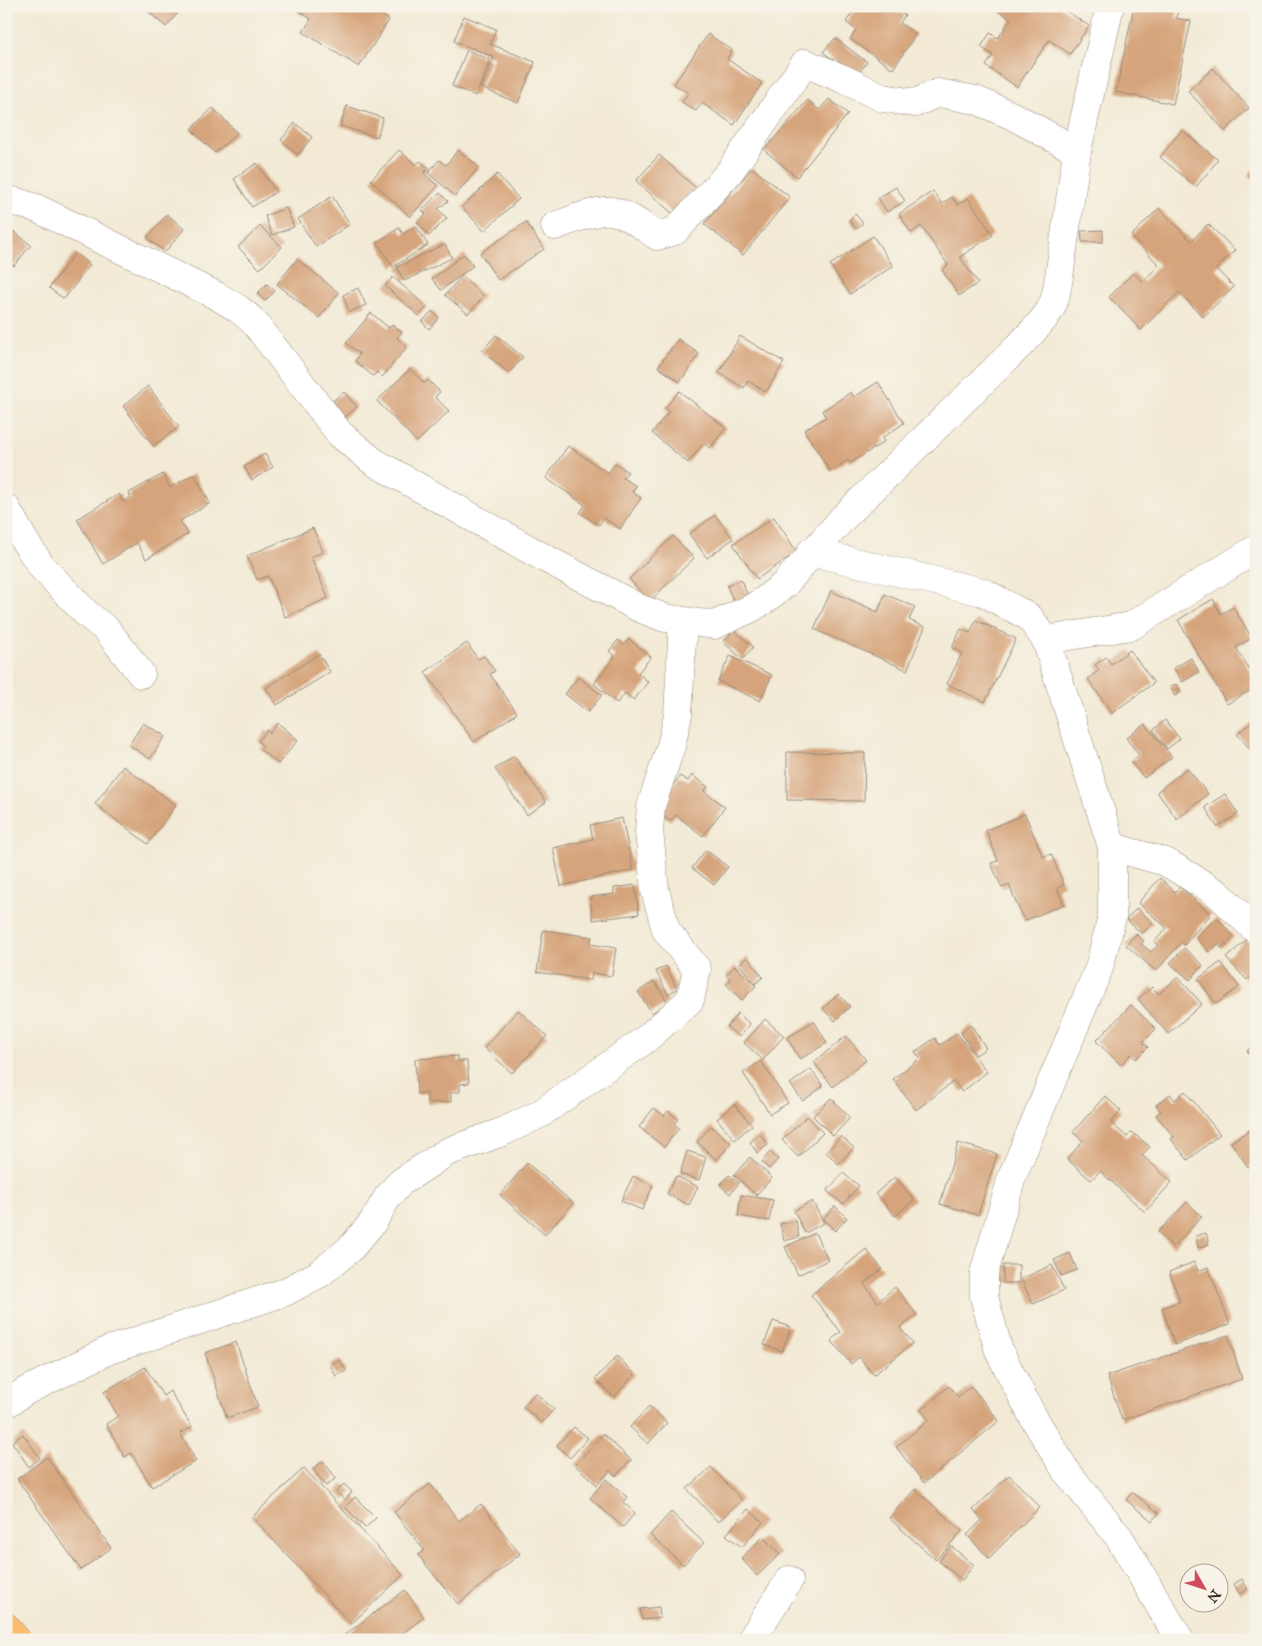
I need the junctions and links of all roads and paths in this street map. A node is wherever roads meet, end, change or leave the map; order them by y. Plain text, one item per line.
1 (1110, 6) edge
2 (1077, 151) junction
3 (6, 199) edge
4 (555, 226) dead end
5 (6, 508) edge
6 (1256, 549) edge
7 (811, 552) junction
8 (683, 621) junction
9 (1046, 640) junction
10 (141, 674) dead end
11 (1112, 847) junction
12 (1256, 930) edge
13 (6, 1404) edge
14 (789, 1580) dead end
15 (6, 1626) edge
16 (17, 1640) edge
17 (751, 1640) edge
18 (1180, 1640) edge

1 - 2 street
2 - 4 street
2 - 7 street
3 - 8 street
5 - 10 street
6 - 9 street
7 - 8 street
7 - 9 street
8 - 13 street
9 - 11 street
11 - 12 street
11 - 18 street
14 - 17 street
15 - 16 highway

